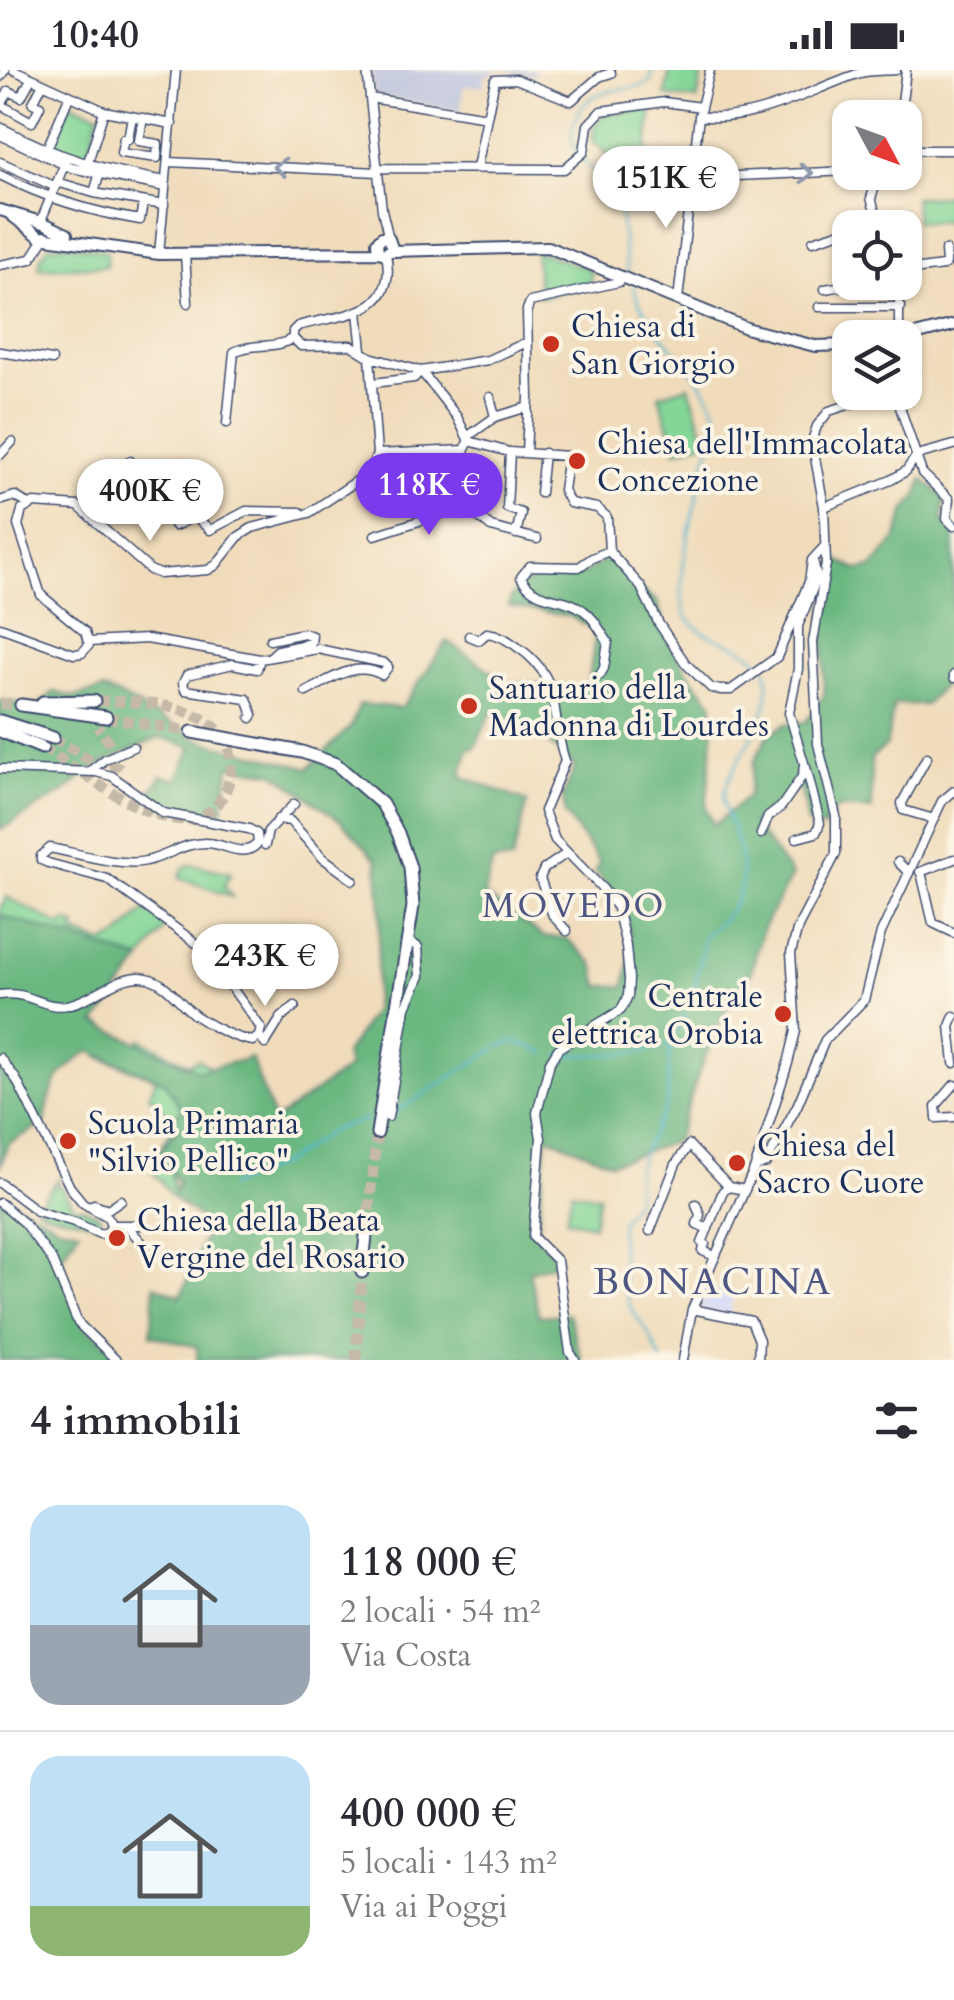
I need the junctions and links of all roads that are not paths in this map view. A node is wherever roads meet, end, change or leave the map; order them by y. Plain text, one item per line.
1 (4, 70) edge
2 (14, 70) edge
3 (176, 70) edge
4 (367, 70) edge
5 (710, 70) edge
6 (896, 70) edge
7 (906, 70) edge
8 (611, 73) dead end
9 (0, 77) edge
10 (31, 79) junction
11 (42, 85) junction
12 (69, 97) junction
13 (370, 98) junction
14 (902, 100) edge
15 (104, 111) junction
16 (700, 112) junction
17 (132, 116) junction
18 (487, 117) junction
19 (143, 118) junction
20 (172, 124) junction
21 (0, 127) edge
22 (2, 137) edge
23 (0, 148) edge
24 (26, 149) junction
25 (922, 150) edge
26 (954, 150) edge
27 (46, 151) junction
28 (36, 154) junction
29 (0, 162) edge
30 (66, 162) junction
31 (169, 162) junction
32 (87, 166) junction
33 (477, 168) junction
34 (16, 170) junction
35 (378, 170) junction
36 (832, 172) edge
37 (0, 175) edge
38 (26, 175) junction
39 (100, 176) junction
40 (692, 178) junction
41 (131, 182) junction
42 (166, 184) junction
43 (56, 185) junction
44 (94, 193) junction
45 (50, 200) junction
46 (128, 200) junction
47 (143, 202) junction
48 (164, 205) junction
49 (5, 212) edge
50 (41, 231) junction
51 (832, 235) edge
52 (813, 242) dead end
53 (385, 247) junction
54 (945, 250) dead end
55 (160, 254) junction
56 (185, 254) junction
57 (0, 265) edge
58 (922, 269) edge
59 (625, 278) junction
60 (832, 288) edge
61 (824, 289) dead end
62 (678, 300) junction
63 (900, 300) edge
64 (188, 303) dead end
65 (819, 307) dead end
66 (901, 307) junction
67 (358, 312) junction
68 (901, 320) edge
69 (954, 325) edge
70 (922, 333) edge
71 (293, 338) junction
72 (527, 346) junction
73 (832, 346) edge
74 (362, 350) junction
75 (0, 352) edge
76 (370, 357) junction
77 (52, 360) dead end
78 (422, 371) junction
79 (374, 383) junction
80 (490, 397) dead end
81 (528, 408) junction
82 (832, 410) edge
83 (901, 410) edge
84 (495, 417) junction
85 (227, 423) dead end
86 (466, 443) junction
87 (0, 444) edge
88 (954, 445) edge
89 (526, 451) junction
90 (510, 452) junction
91 (432, 453) junction
92 (544, 453) junction
93 (377, 454) junction
94 (0, 455) edge
95 (917, 456) junction
96 (130, 460) dead end
97 (370, 472) junction
98 (432, 474) junction
99 (540, 493) dead end
100 (0, 502) edge
101 (29, 504) junction
102 (462, 504) junction
103 (824, 506) junction
104 (309, 512) junction
105 (437, 516) junction
106 (954, 526) edge
107 (516, 534) junction
108 (375, 536) dead end
109 (537, 539) dead end
110 (824, 547) junction
111 (609, 552) junction
112 (812, 560) junction
113 (0, 628) edge
114 (469, 636) dead end
115 (270, 640) dead end
116 (90, 642) junction
117 (265, 658) junction
118 (600, 675) dead end
119 (306, 692) dead end
120 (94, 700) tunnel mouth
121 (251, 718) dead end
122 (0, 721) edge
123 (102, 722) tunnel mouth
124 (0, 731) edge
125 (192, 732) tunnel mouth
126 (53, 738) tunnel mouth
127 (132, 747) dead end
128 (42, 748) tunnel mouth
129 (927, 757) dead end
130 (804, 762) junction
131 (0, 769) edge
132 (90, 772) junction
133 (954, 791) edge
134 (294, 804) dead end
135 (934, 818) junction
136 (278, 819) junction
137 (761, 834) dead end
138 (796, 838) dead end
139 (263, 841) junction
140 (567, 853) junction
141 (954, 859) edge
142 (898, 862) dead end
143 (921, 872) junction
144 (908, 875) junction
145 (354, 880) dead end
146 (567, 931) dead end
147 (954, 933) edge
148 (407, 940) junction
149 (0, 995) edge
150 (295, 1006) dead end
151 (954, 1016) edge
152 (262, 1040) junction
153 (0, 1058) edge
154 (954, 1063) edge
155 (954, 1085) edge
156 (388, 1117) dead end
157 (954, 1117) edge
158 (378, 1133) tunnel mouth
159 (755, 1167) junction
160 (0, 1182) edge
161 (729, 1187) junction
162 (745, 1190) junction
163 (121, 1200) dead end
164 (0, 1202) edge
165 (696, 1204) dead end
166 (88, 1206) junction
167 (111, 1225) junction
168 (140, 1225) dead end
169 (126, 1226) junction
170 (367, 1226) tunnel mouth
171 (708, 1230) junction
172 (650, 1231) dead end
173 (145, 1246) dead end
174 (714, 1256) junction
175 (362, 1272) tunnel mouth
176 (692, 1310) junction
177 (116, 1360) edge
178 (575, 1360) edge
179 (684, 1360) edge
180 (758, 1360) edge

1 - 9 street
2 - 10 street
3 - 20 street
4 - 13 street
5 - 16 street
6 - 16 street
7 - 14 street
8 - 18 street
10 - 11 street
10 - 11 street
11 - 12 street
12 - 15 street
12 - 27 street
13 - 18 street
13 - 35 street
15 - 17 street
15 - 32 street
16 - 33 street
16 - 40 street
17 - 19 street
17 - 19 street
18 - 33 street
19 - 20 street
20 - 31 street
21 - 27 street
22 - 23 street
22 - 24 street
24 - 28 street
24 - 34 street
25 - 26 street
27 - 30 street
28 - 30 street
28 - 38 street
29 - 34 street
30 - 32 street
30 - 39 street
30 - 43 street
35 -> 31 street
31 - 42 street
32 - 42 street
33 - 35 street
34 - 38 street
35 - 53 street
40 -> 36 street
37 - 45 street
38 - 43 street
39 - 41 street
39 - 44 street
40 - 62 street
41 - 42 street
41 - 46 street
42 - 48 street
43 - 44 street
43 - 45 street
44 - 46 street
45 - 47 street
45 - 50 street
46 - 47 street
47 - 48 street
48 - 55 street
49 - 50 main road
50 - 55 main road
50 - 57 street
51 - 52 street
53 - 56 main road
53 - 59 main road
53 - 67 street
54 - 58 street
55 - 56 main road
56 - 64 street
59 - 62 main road
59 - 72 street
60 - 61 street
62 - 73 main road
63 - 66 street
65 - 66 street
66 - 68 street
67 - 71 street
67 - 74 street
69 - 70 main road
71 - 74 street
71 - 85 street
72 - 78 street
72 - 81 street
74 - 76 street
75 - 77 street
76 - 78 street
76 - 79 street
78 - 79 street
78 - 86 street
79 - 93 street
80 - 84 street
81 - 84 street
81 - 89 street
82 - 103 street
83 - 95 street
84 - 86 street
86 - 90 street
86 - 91 street
86 - 102 street
87 - 94 street
88 - 95 street
89 - 90 street
89 - 92 street
90 - 107 street
91 - 93 street
91 - 98 street
92 - 99 street
92 - 111 street
93 - 97 street
95 - 103 street
95 - 106 street
96 - 104 street
97 - 98 street
97 - 104 street
98 - 105 street
100 - 101 street
101 - 104 street
101 - 116 street
102 - 105 street
102 - 107 street
103 - 110 street
105 - 108 street
107 - 109 street
110 - 112 street
110 - 159 street
111 - 112 street
111 - 118 street
112 - 130 street
113 - 116 street
114 - 140 street
115 - 117 street
116 - 117 street
117 - 119 street
117 - 121 street
120 - 123 highway
122 - 126 highway
124 - 128 highway
125 - 148 highway
127 - 132 street
129 - 135 street
130 - 137 street
130 - 138 street
131 - 132 street
132 - 139 street
133 - 135 street
134 - 136 street
135 - 144 street
136 - 139 street
136 - 145 street
139 - 152 street
140 - 146 street
140 - 178 street
141 - 143 street
142 - 144 street
143 - 144 street
143 - 147 street
144 - 159 street
148 - 156 street
148 - 158 highway
149 - 152 street
150 - 152 street
151 - 154 street
153 - 166 street
155 - 157 street
159 - 162 street
160 - 167 street
161 - 162 street
161 - 171 street
161 - 172 street
162 - 174 street
163 - 166 street
164 - 177 street
165 - 171 street
166 - 167 street
167 - 169 street
168 - 169 street
169 - 173 street
170 - 175 highway
171 - 174 street
174 - 176 street
176 - 179 street
176 - 180 street

